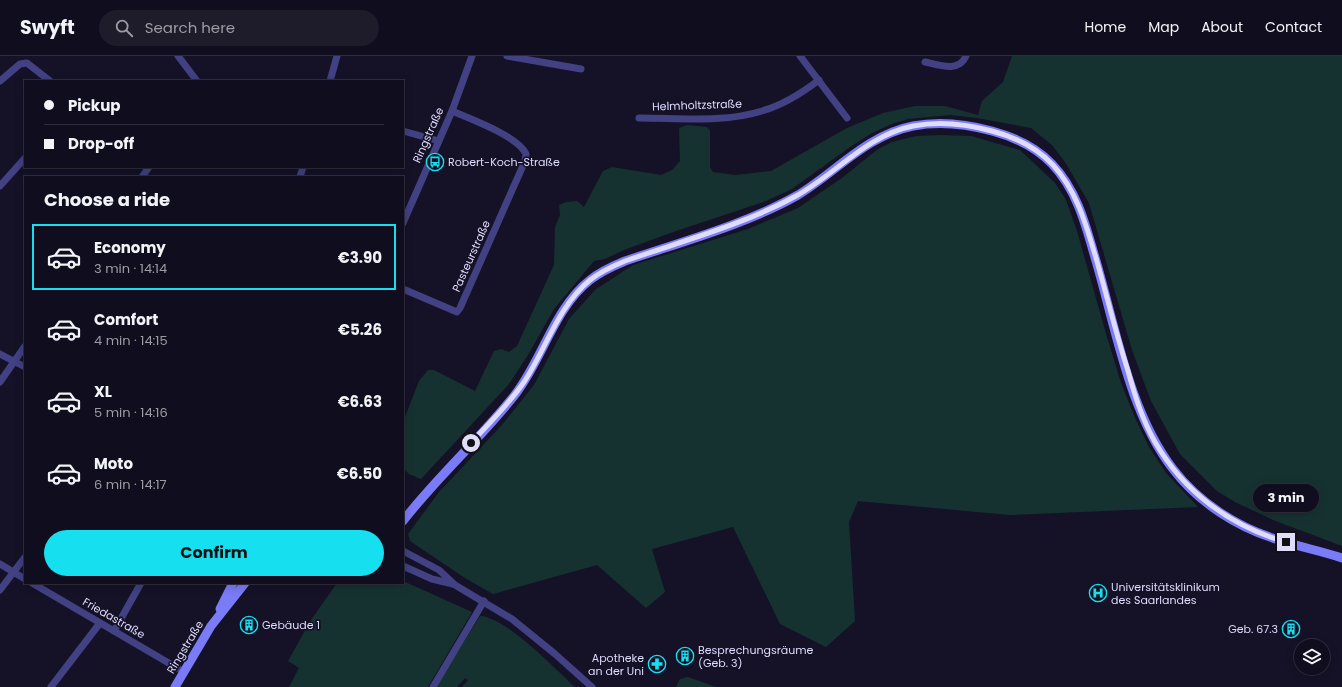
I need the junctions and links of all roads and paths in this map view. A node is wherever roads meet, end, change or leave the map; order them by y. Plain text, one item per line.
1 (178, 56) edge
2 (337, 56) edge
3 (472, 56) edge
4 (507, 56) edge
5 (800, 56) edge
6 (966, 56) edge
7 (925, 62) dead end
8 (582, 69) dead end
9 (49, 80) edge
10 (196, 80) edge
11 (330, 80) edge
12 (819, 80) junction
13 (0, 81) edge
14 (452, 111) junction
15 (639, 118) dead end
16 (847, 118) dead end
17 (404, 131) edge
18 (439, 141) junction
19 (24, 159) edge
20 (0, 186) edge
21 (404, 221) edge
22 (404, 289) edge
23 (24, 347) edge
24 (0, 354) edge
25 (14, 362) junction
26 (24, 367) edge
27 (0, 382) edge
28 (404, 520) edge
29 (404, 552) edge
30 (24, 558) edge
31 (1342, 558) edge
32 (0, 564) edge
33 (404, 566) edge
34 (14, 572) junction
35 (24, 578) edge
36 (34, 584) edge
37 (140, 584) edge
38 (232, 584) edge
39 (244, 584) edge
40 (455, 585) junction
41 (0, 590) edge
42 (484, 602) junction
43 (216, 620) junction
44 (100, 623) junction
45 (114, 631) junction
46 (184, 672) junction
47 (51, 687) edge
48 (175, 687) edge
49 (433, 687) edge
50 (592, 687) edge

1 - 10 street
2 - 11 street
3 - 14 street, Ringstraße
4 - 8 street
5 - 12 street
6 - 7 street
9 - 13 street
12 - 15 street, Helmholtzstraße
12 - 16 street
14 - 18 street, Ringstraße
14 - 22 street, Pasteurstraße
17 - 18 street
18 - 21 street, Ringstraße
19 - 20 street
23 - 25 street
24 - 25 street
25 - 26 street
25 - 27 street
28 - 31 street
29 - 40 street
30 - 34 street
32 - 34 street
33 - 40 street
34 - 35 street
34 - 41 street
36 - 44 street, Friedastraße
37 - 45 street
38 - 43 street, Ringstraße
39 - 43 street, Ringstraße
40 - 42 street
42 - 49 street
42 - 50 street
43 - 46 street, Ringstraße
44 - 45 street, Friedastraße
44 - 47 street
45 - 46 street, Friedastraße
46 - 48 street, Ringstraße

